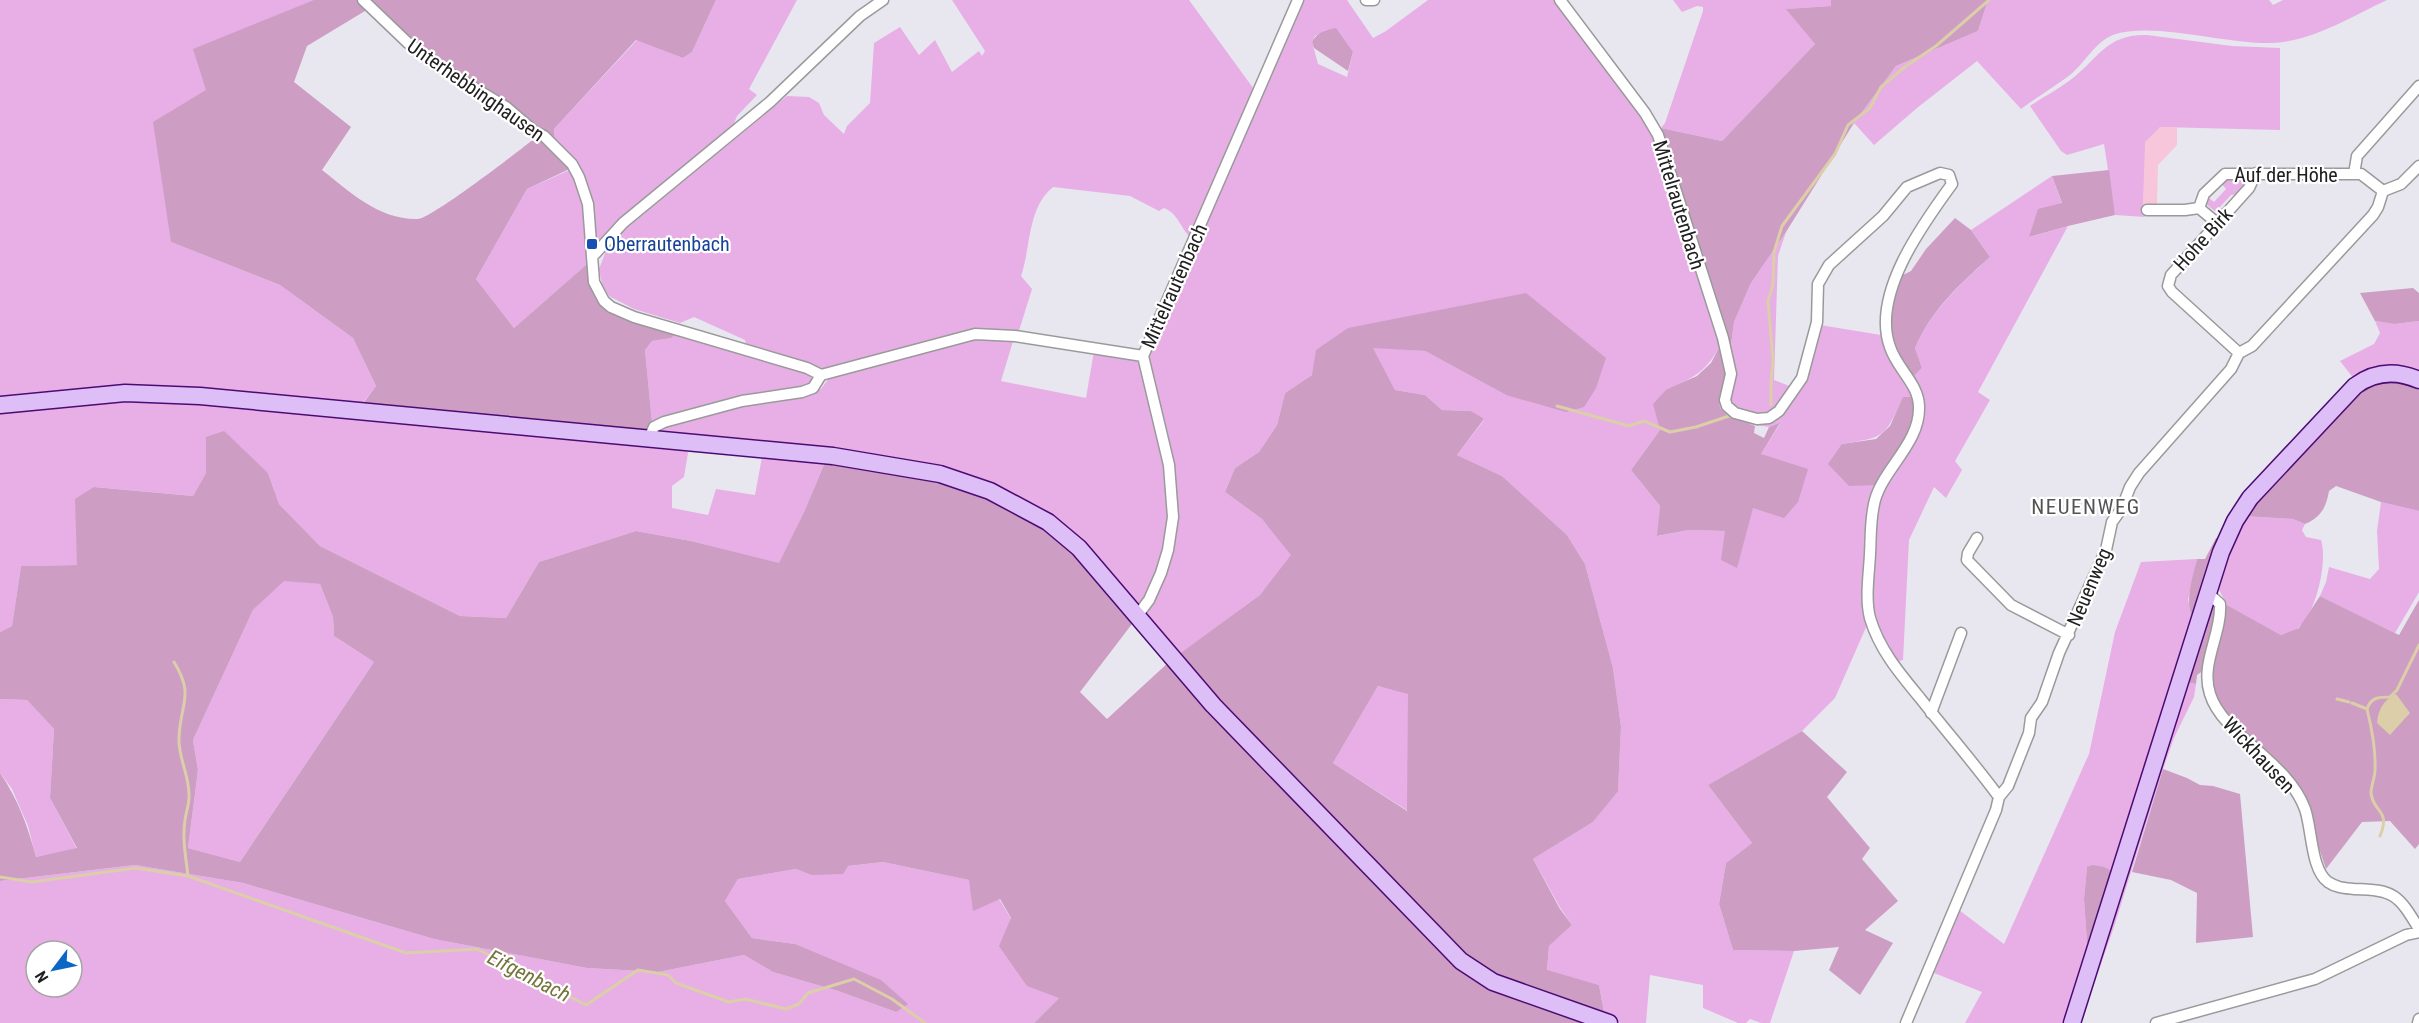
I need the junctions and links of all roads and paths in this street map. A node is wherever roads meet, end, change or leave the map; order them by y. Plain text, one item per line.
1 (363, 0) edge
2 (883, 0) edge
3 (1298, 0) edge
4 (1366, 0) edge
5 (1374, 0) edge
6 (1560, 0) edge
7 (2419, 86) edge
8 (2419, 166) edge
9 (2256, 173) junction
10 (2354, 174) junction
11 (2383, 191) junction
12 (2199, 208) junction
13 (2147, 210) dead end
14 (2217, 223) junction
15 (593, 256) junction
16 (2239, 353) junction
17 (1143, 356) junction
18 (821, 375) junction
19 (2419, 380) edge
20 (0, 405) edge
21 (650, 438) junction
22 (1977, 538) dead end
23 (2208, 593) junction
24 (1137, 616) junction
25 (1961, 633) dead end
26 (2069, 635) junction
27 (1931, 713) junction
28 (1999, 797) junction
29 (2419, 930) edge
30 (1609, 1023) edge
31 (1906, 1023) edge
32 (2072, 1023) edge
33 (2156, 1023) edge

1 - 15 street, Unterhebbinghausen
2 - 15 street
3 - 17 street, Mittelrautenbach
4 - 5 street
6 - 27 street, Mittelrautenbach
7 - 10 street, Auf der Höhe
8 - 11 street
9 - 10 street, Auf der Höhe
9 - 12 street, Auf der Höhe
9 - 14 street, Hohe Birk
10 - 11 street, Auf der Höhe
11 - 16 street, Neuenweg
12 - 13 street
12 - 14 street
14 - 16 street, Hohe Birk
15 - 18 street
16 - 26 street, Neuenweg
17 - 18 street
17 - 24 street, Mittelrautenbach
18 - 21 street
19 - 23 main road
20 - 21 main road
21 - 24 main road
22 - 26 street
23 - 29 street, Wickhausen
23 - 32 main road
24 - 30 main road
25 - 27 street
26 - 28 street, Neuenweg
27 - 28 street
28 - 31 street, Neuenweg
29 - 33 street, Wickhausen

